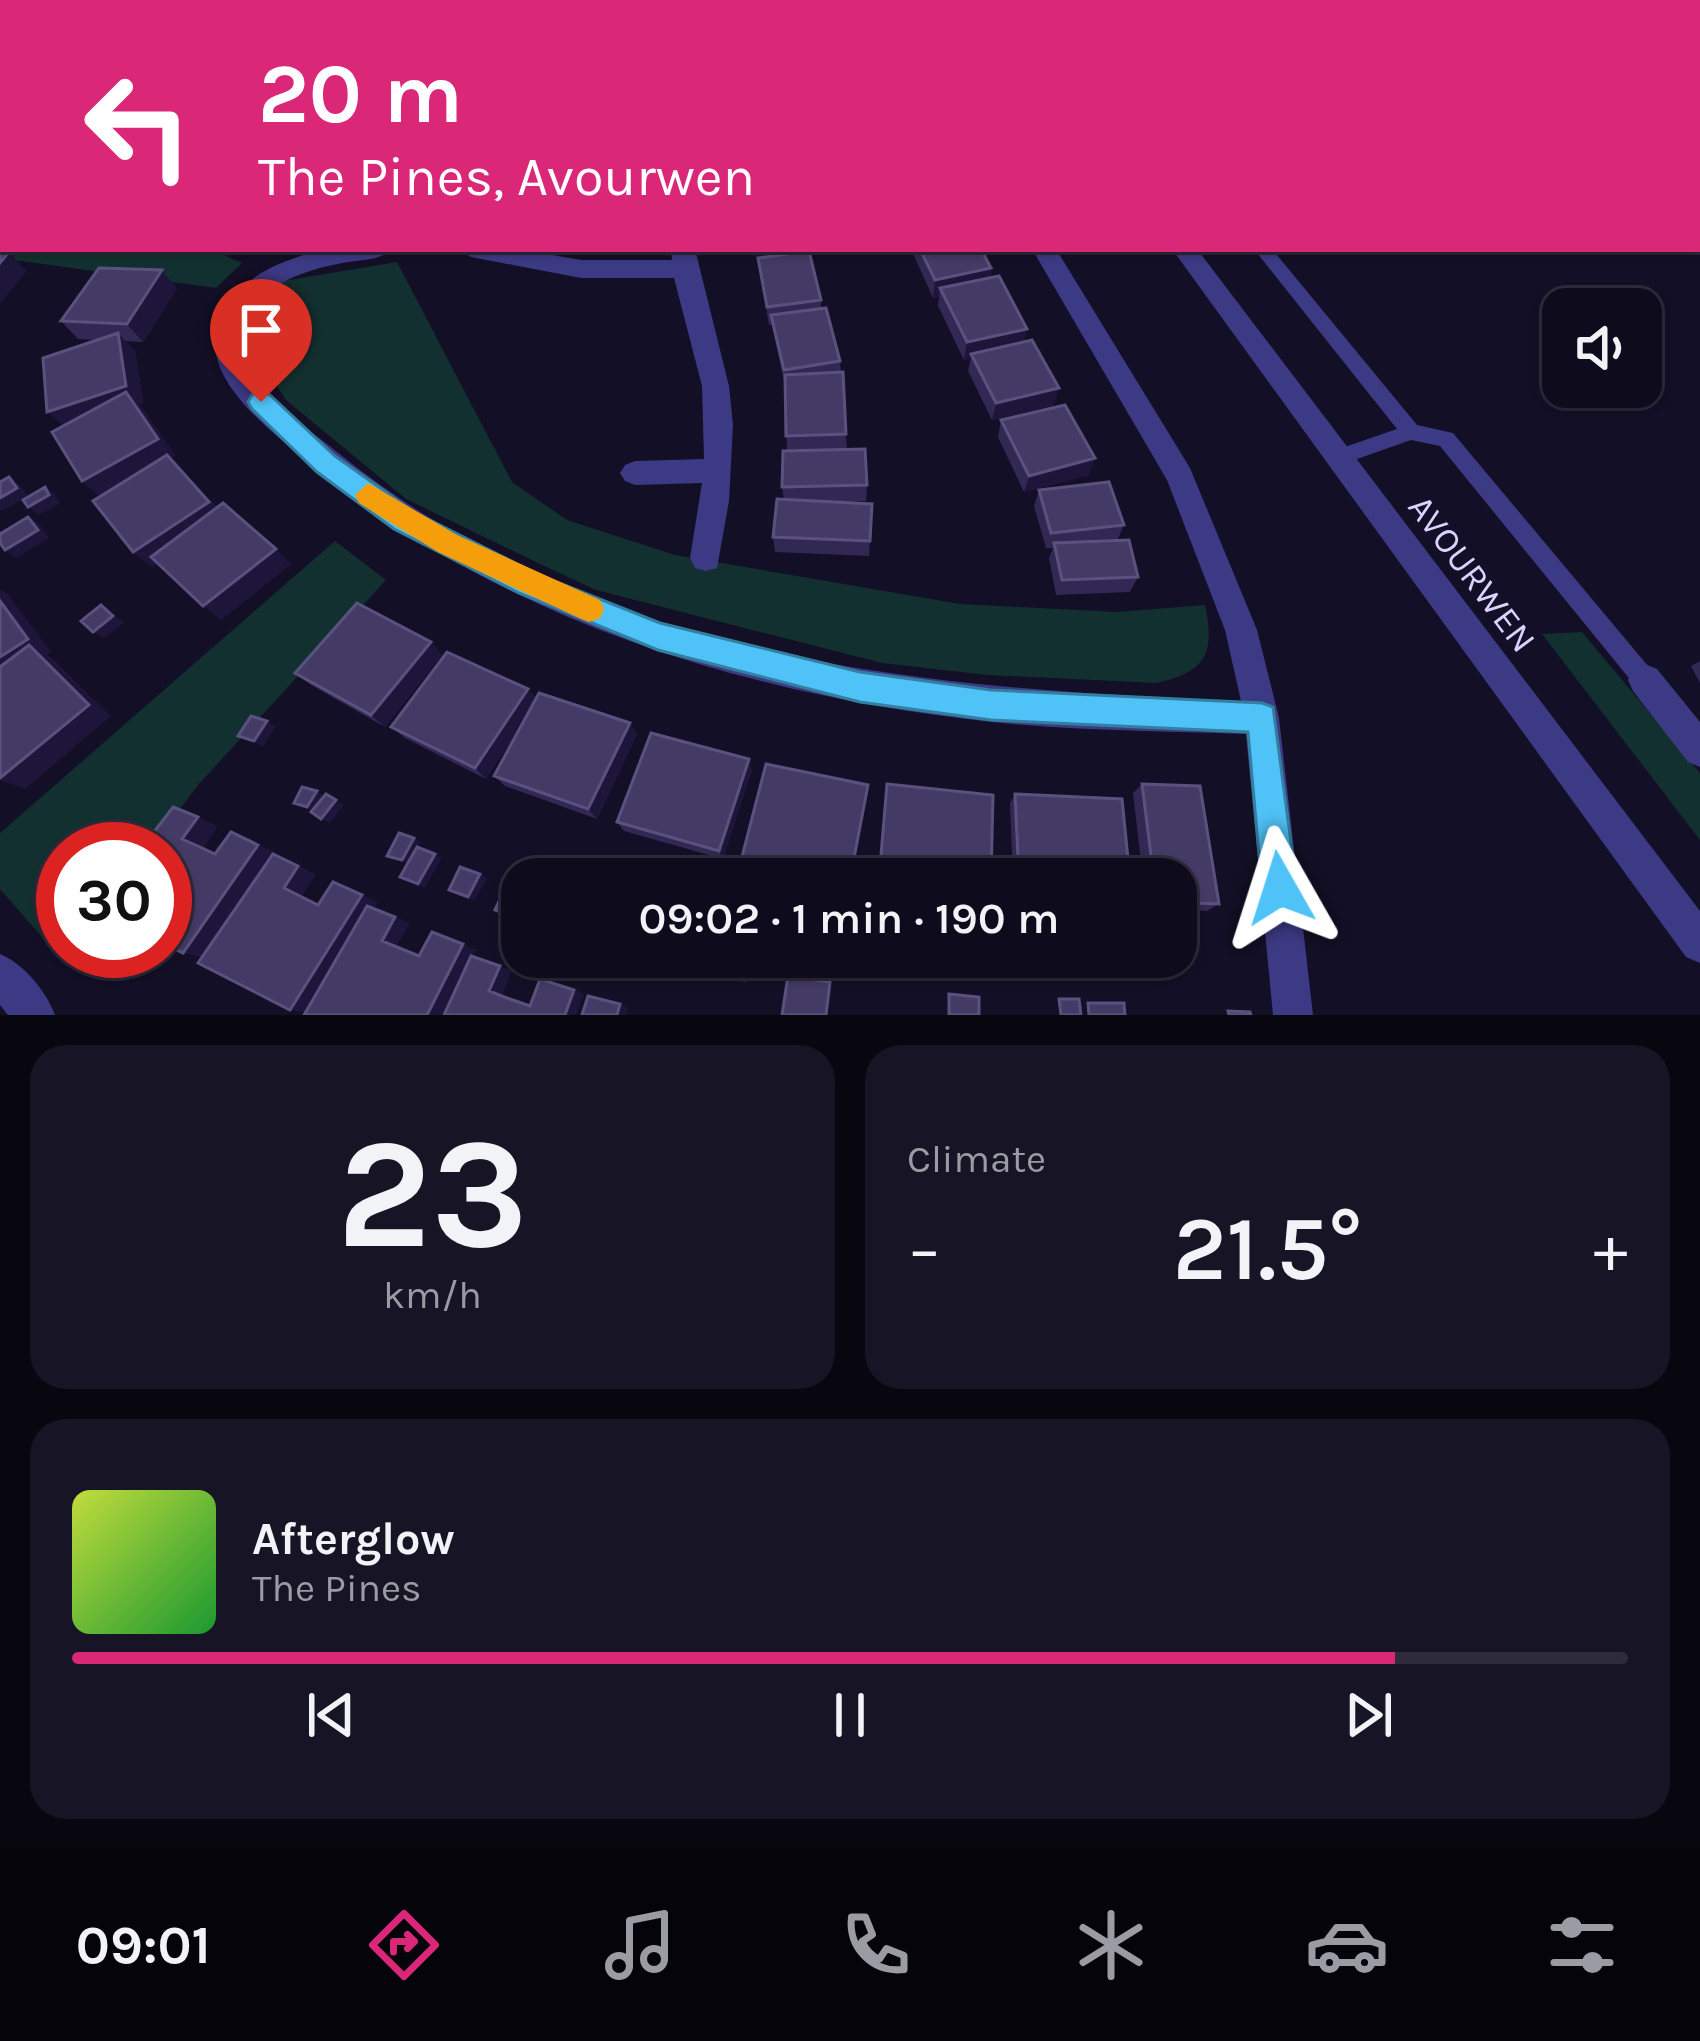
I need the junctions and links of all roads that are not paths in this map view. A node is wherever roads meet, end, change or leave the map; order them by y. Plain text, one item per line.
1 (358, 252) edge
2 (488, 252) edge
3 (1046, 252) edge
4 (1186, 252) edge
5 (1265, 252) edge
6 (684, 259) edge
7 (1411, 432) junction
8 (1337, 458) junction
9 (718, 471) junction
10 (635, 473) dead end
11 (706, 558) dead end
12 (1645, 680) joint
13 (1262, 718) junction
14 (1700, 750) edge
15 (1700, 944) edge
16 (0, 974) edge
17 (35, 1015) edge
18 (1293, 1015) edge

1 - 13 street
2 - 6 street
3 - 13 street
4 - 8 street, AVOURWEN
5 - 7 lane
6 - 9 street
7 - 8 lane
7 - 12 lane
8 - 15 street, AVOURWEN
9 - 10 street
9 - 11 street
12 - 14 street
13 - 18 street
16 - 17 street

